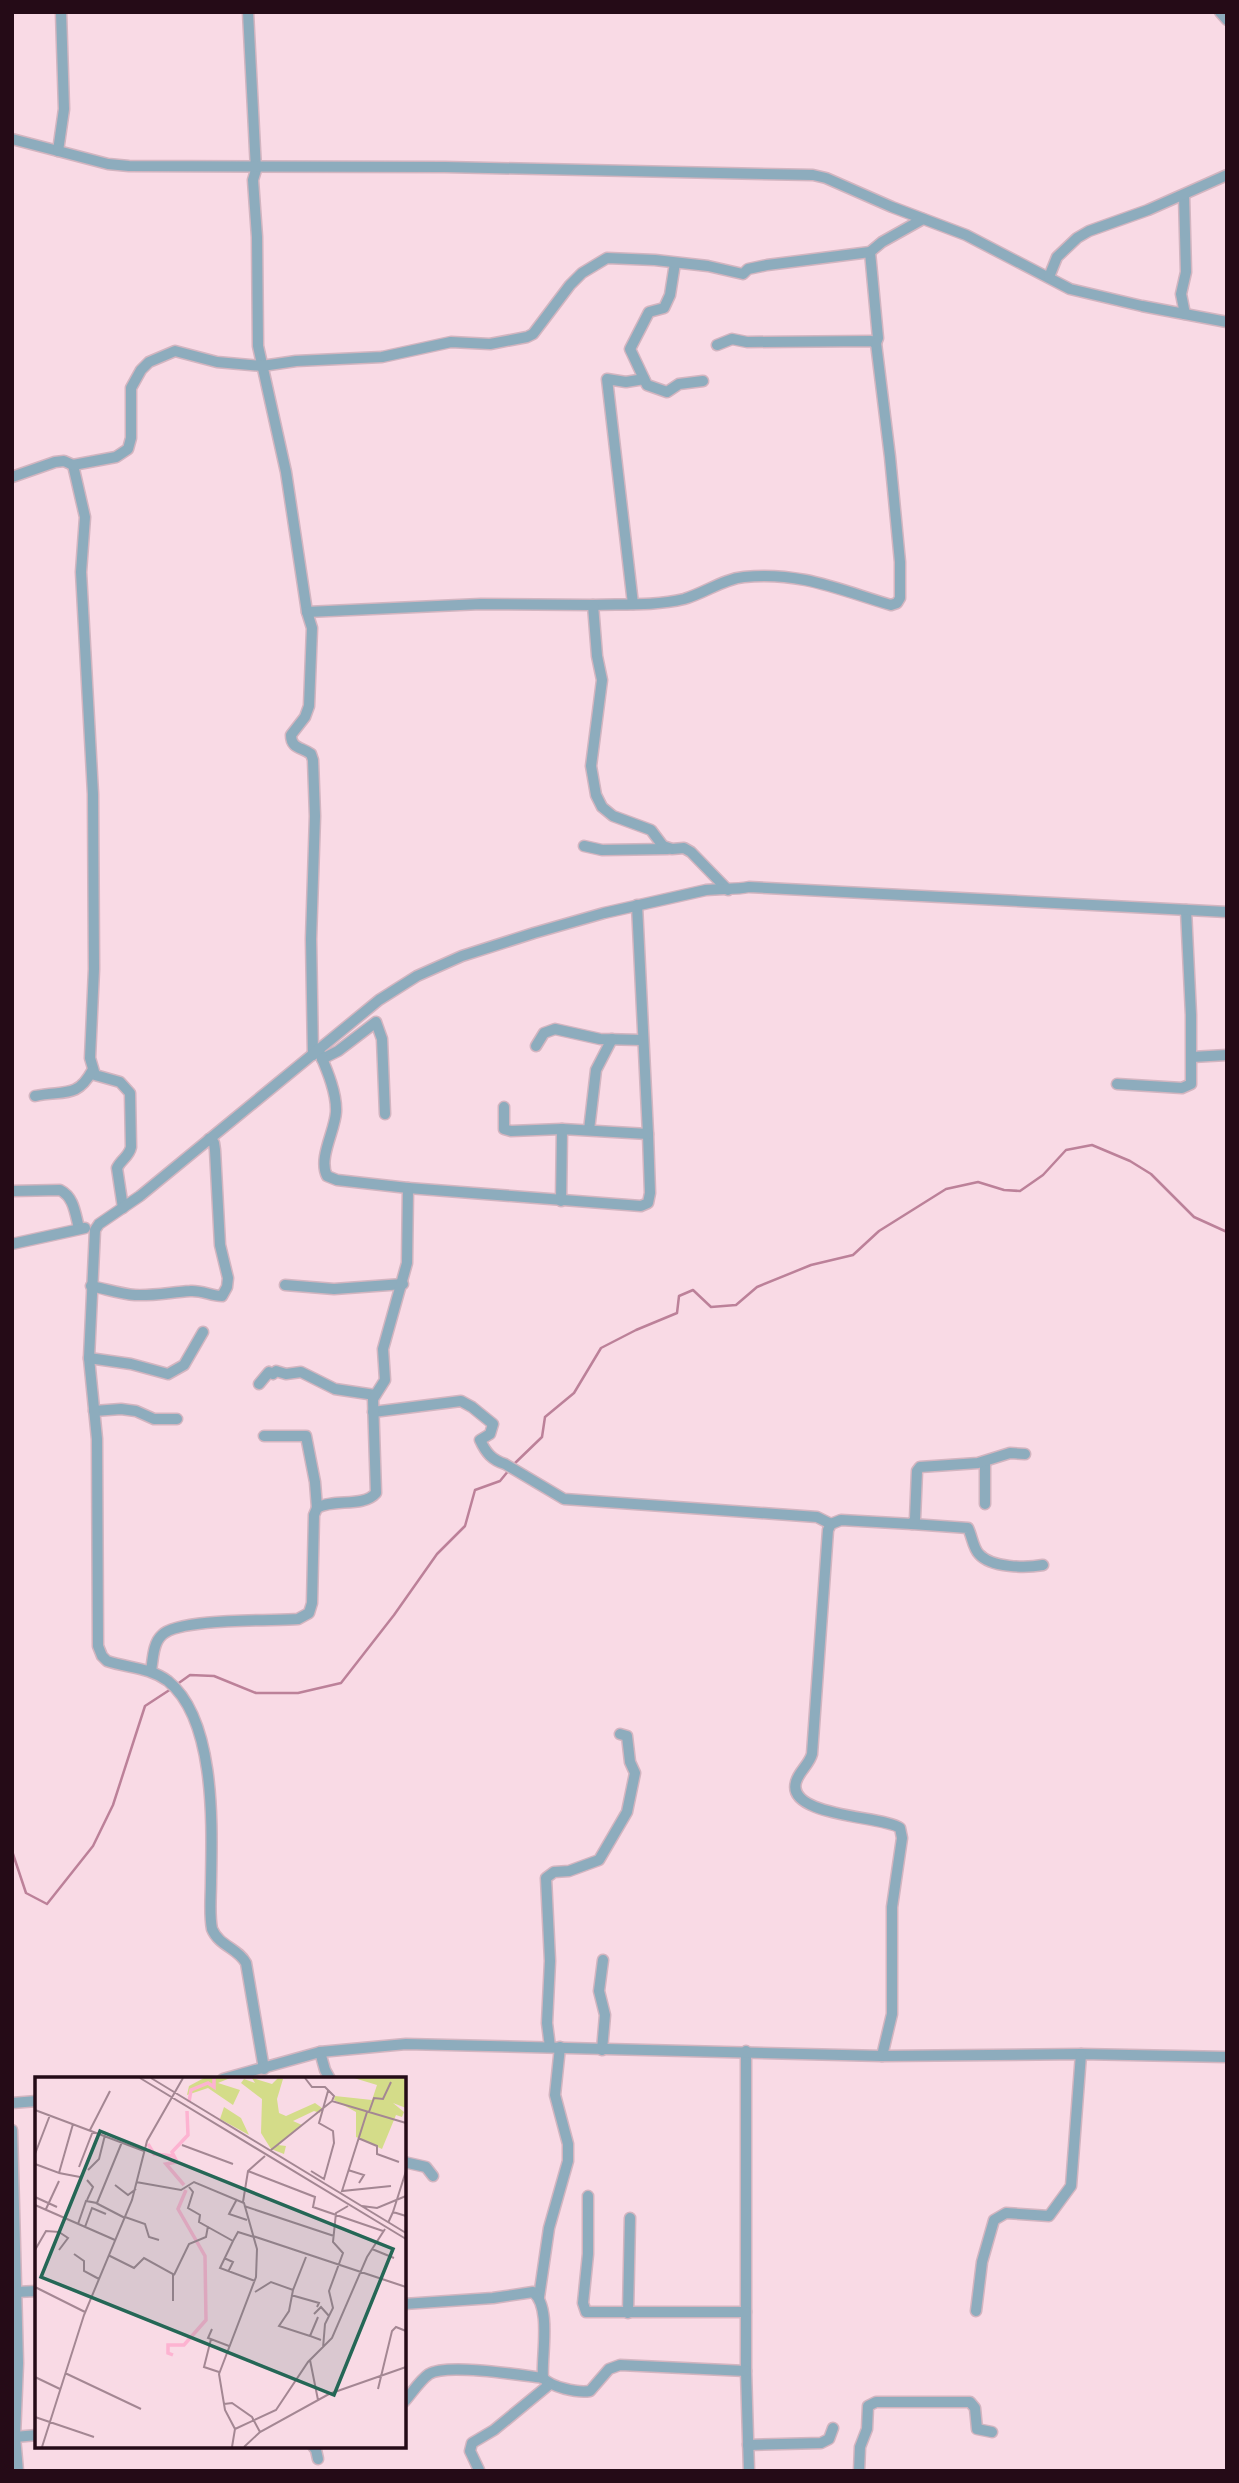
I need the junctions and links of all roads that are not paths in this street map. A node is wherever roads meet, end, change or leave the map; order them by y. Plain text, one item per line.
1 (61, 12) edge
2 (248, 12) edge
3 (1220, 12) edge
4 (1227, 20) edge
5 (12, 139) edge
6 (58, 151) junction
7 (255, 173) junction
8 (1227, 175) edge
9 (1184, 195) junction
10 (923, 219) junction
11 (870, 252) junction
12 (675, 263) junction
13 (1049, 277) junction
14 (1185, 314) junction
15 (1227, 322) edge
16 (876, 343) junction
17 (717, 345) dead end
18 (262, 366) junction
19 (644, 379) junction
20 (703, 382) dead end
21 (73, 465) junction
22 (12, 477) edge
23 (633, 604) junction
24 (593, 605) junction
25 (307, 612) junction
26 (584, 846) dead end
27 (672, 849) junction
28 (729, 891) junction
29 (637, 910) junction
30 (1186, 910) junction
31 (1227, 912) edge
32 (612, 1039) junction
33 (642, 1040) junction
34 (536, 1046) dead end
35 (318, 1054) junction
36 (1227, 1055) edge
37 (1192, 1057) junction
38 (92, 1071) junction
39 (1117, 1084) dead end
40 (35, 1096) dead end
41 (504, 1107) dead end
42 (385, 1114) dead end
43 (562, 1129) junction
44 (589, 1130) junction
45 (648, 1134) junction
46 (209, 1139) junction
47 (408, 1188) junction
48 (12, 1191) edge
49 (561, 1201) junction
50 (123, 1208) junction
51 (96, 1227) junction
52 (79, 1228) junction
53 (12, 1244) edge
54 (403, 1283) junction
55 (285, 1285) dead end
56 (92, 1286) junction
57 (202, 1332) dead end
58 (89, 1358) junction
59 (259, 1384) dead end
60 (375, 1395) junction
61 (94, 1411) junction
62 (373, 1412) junction
63 (177, 1419) dead end
64 (264, 1436) dead end
65 (1025, 1454) dead end
66 (983, 1462) junction
67 (985, 1504) dead end
68 (317, 1508) junction
69 (831, 1524) junction
70 (912, 1524) junction
71 (1044, 1565) dead end
72 (151, 1671) junction
73 (620, 1734) dead end
74 (603, 1960) dead end
75 (555, 2047) junction
76 (602, 2050) junction
77 (746, 2051) junction
78 (320, 2052) junction
79 (1081, 2054) junction
80 (882, 2056) junction
81 (1227, 2057) edge
82 (264, 2068) junction
83 (230, 2077) edge
84 (329, 2077) edge
85 (35, 2101) edge
86 (12, 2103) edge
87 (12, 2130) edge
88 (406, 2162) edge
89 (433, 2176) dead end
90 (587, 2196) dead end
91 (630, 2218) dead end
92 (35, 2291) edge
93 (16, 2292) junction
94 (539, 2297) junction
95 (406, 2304) edge
96 (976, 2311) dead end
97 (747, 2312) junction
98 (628, 2313) junction
99 (746, 2371) junction
100 (546, 2381) junction
101 (406, 2400) edge
102 (833, 2428) dead end
103 (992, 2432) dead end
104 (35, 2435) edge
105 (15, 2438) junction
106 (748, 2445) junction
107 (314, 2448) edge
108 (318, 2459) dead end
109 (479, 2470) edge
110 (18, 2471) edge
111 (749, 2471) edge
112 (859, 2471) edge

1 - 6 street
2 - 7 street
3 - 4 street
5 - 6 street
6 - 7 street
7 - 10 street
7 - 18 street
8 - 9 street
9 - 13 street
9 - 14 street
10 - 11 street
10 - 13 street
11 - 12 street
11 - 16 street
12 - 18 street
12 - 19 street
13 - 14 street
14 - 15 street
16 - 17 street
16 - 23 street
18 - 21 street
18 - 25 street
19 - 20 street
19 - 23 street
21 - 22 street
21 - 38 street
23 - 24 street
24 - 25 street
24 - 27 street
25 - 35 street
26 - 27 street
27 - 28 street
28 - 29 street
28 - 30 street
29 - 33 street
29 - 35 street
30 - 31 street
30 - 37 street
32 - 33 street
32 - 34 street
32 - 44 street
33 - 45 street
35 - 42 street
35 - 46 street
35 - 47 street
36 - 37 street
37 - 39 street
38 - 40 street
38 - 50 street
41 - 43 street
43 - 44 street
43 - 49 street
44 - 45 street
45 - 49 street
46 - 50 street
46 - 56 street
47 - 49 street
47 - 54 street
48 - 52 street
50 - 51 street
51 - 52 street
51 - 56 street
52 - 53 street
54 - 55 street
54 - 60 street
56 - 58 street
57 - 58 street
58 - 61 street
59 - 60 street
60 - 62 street
61 - 63 street
61 - 72 street
62 - 68 street
62 - 69 street
64 - 68 street
65 - 66 street
66 - 67 street
66 - 70 street
68 - 72 street
69 - 70 street
69 - 80 street
70 - 71 street
72 - 82 street
73 - 75 street
74 - 76 street
75 - 76 street
75 - 78 street
75 - 94 street
76 - 77 street
77 - 80 street
77 - 97 street
78 - 82 street
78 - 84 street
79 - 80 street
79 - 81 street
79 - 96 street
82 - 83 street
85 - 86 street
87 - 93 street
88 - 89 street
90 - 98 street
91 - 98 street
92 - 93 street
93 - 105 street
94 - 95 street
94 - 100 street
97 - 98 street
97 - 99 street
99 - 100 street
99 - 106 street
100 - 101 street
100 - 109 street
102 - 106 street
103 - 112 street
104 - 105 street
105 - 110 street
106 - 111 street
107 - 108 street

